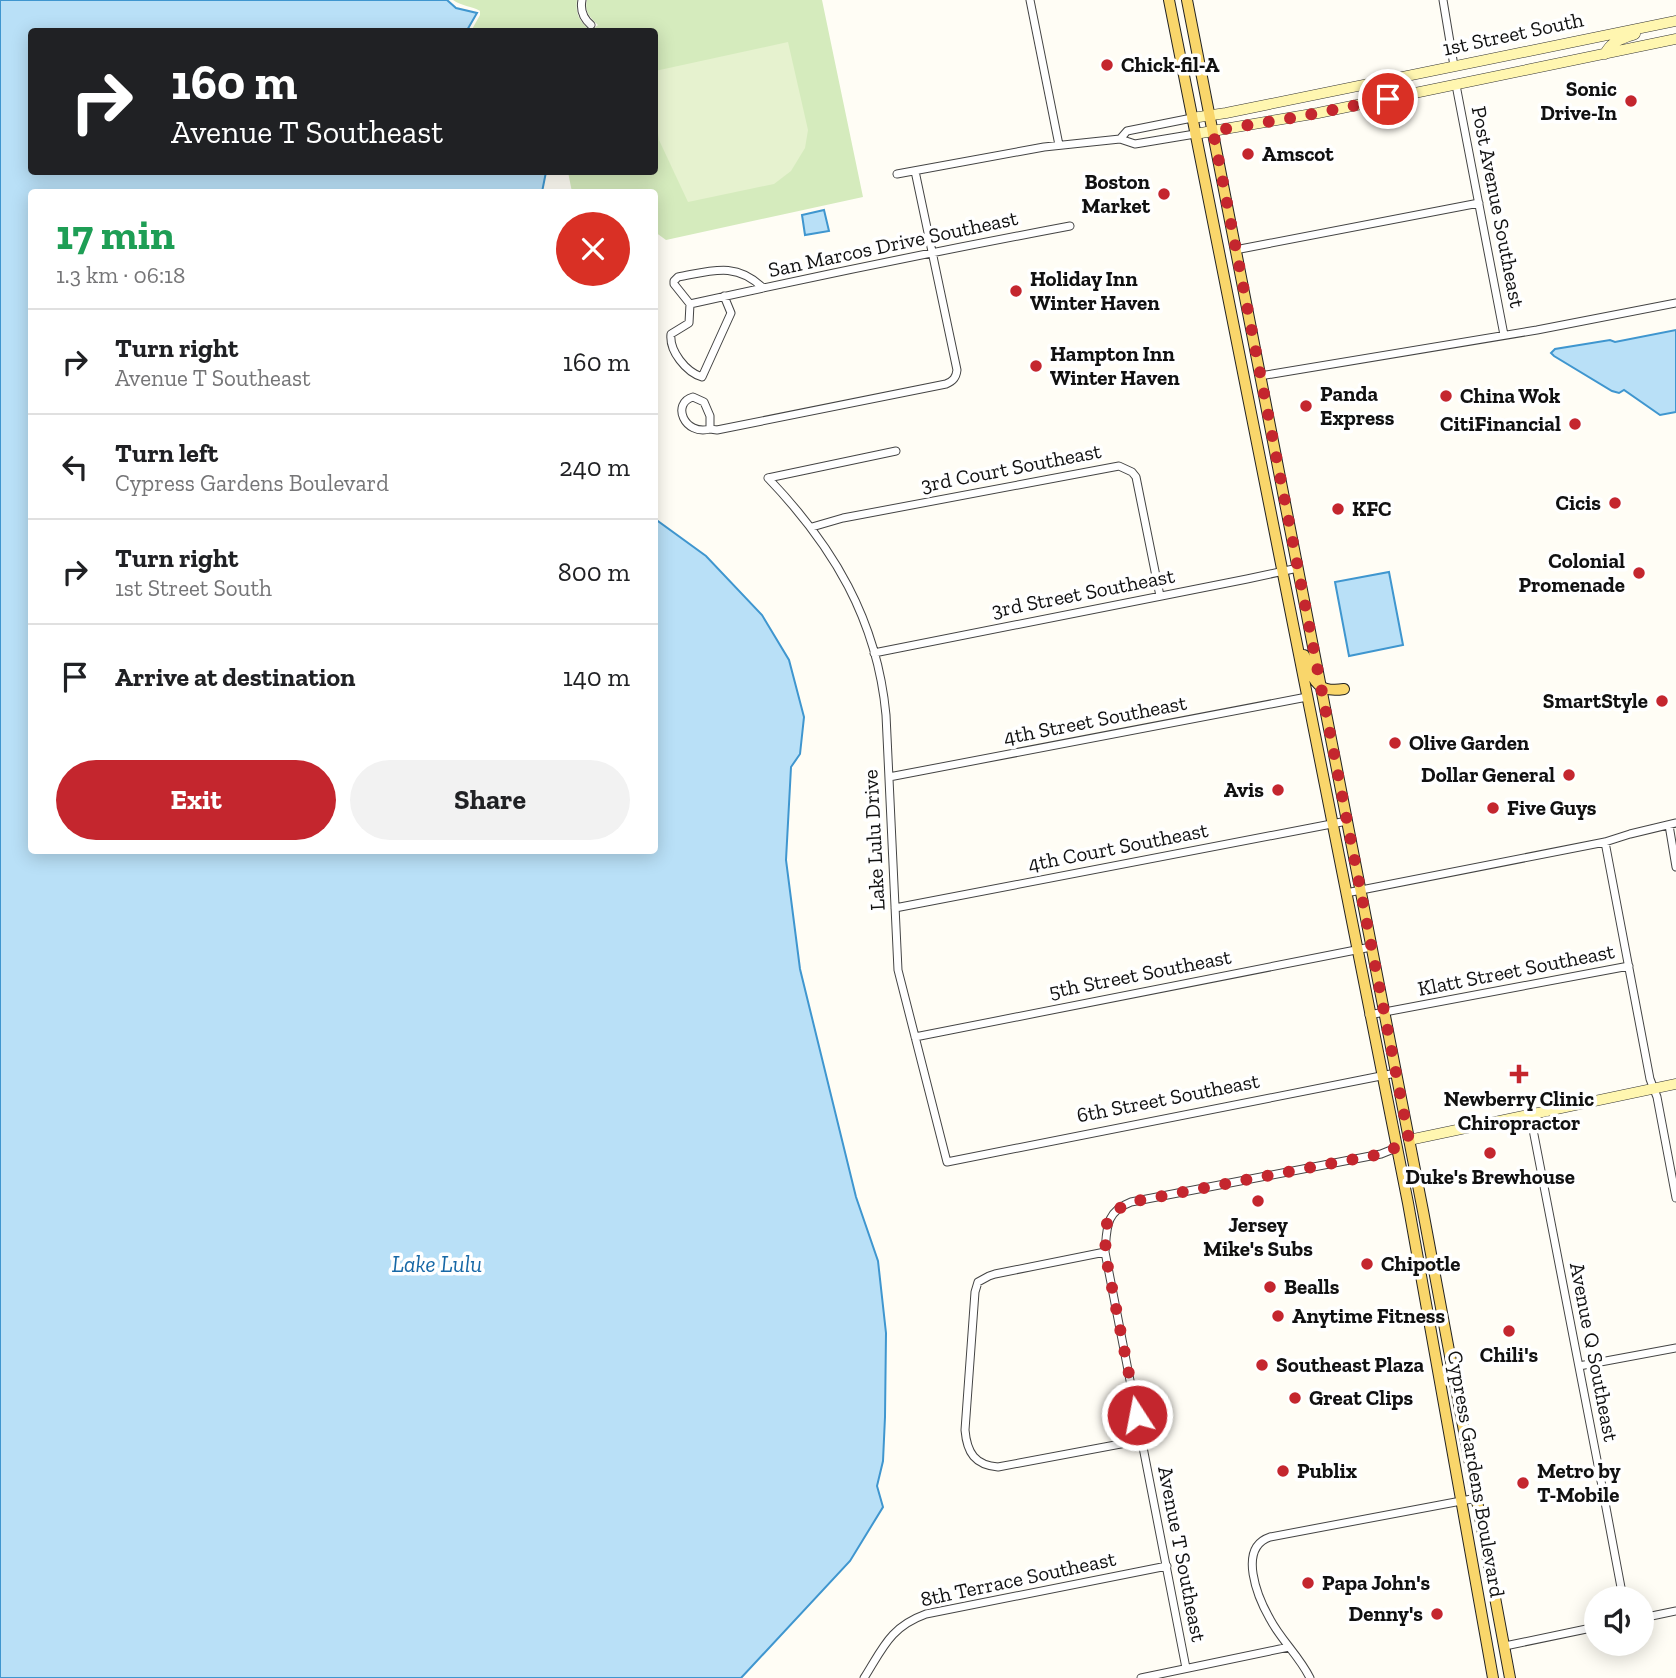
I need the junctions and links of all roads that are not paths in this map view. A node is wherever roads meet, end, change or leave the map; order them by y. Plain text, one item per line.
1 (582, 0) edge
2 (1030, 0) edge
3 (1169, 0) edge
4 (1187, 0) edge
5 (1443, 0) edge
6 (1676, 21) edge
7 (591, 25) dead end
8 (1648, 27) junction
9 (1676, 39) edge
10 (1605, 54) junction
11 (1454, 65) junction
12 (1456, 85) junction
13 (1210, 115) junction
14 (1192, 118) junction
15 (1213, 131) junction
16 (1195, 134) junction
17 (1120, 139) junction
18 (1059, 145) junction
19 (912, 172) junction
20 (897, 174) dead end
21 (1479, 203) junction
22 (1070, 226) dead end
23 (1236, 250) junction
24 (933, 253) junction
25 (1220, 258) junction
26 (762, 288) junction
27 (724, 296) junction
28 (1676, 303) edge
29 (690, 304) junction
30 (1231, 312) junction
31 (1248, 312) junction
32 (1504, 335) junction
33 (1260, 376) junction
34 (710, 429) junction
35 (896, 451) dead end
36 (812, 527) junction
37 (1298, 568) junction
38 (1283, 571) junction
39 (1160, 596) junction
40 (1295, 637) junction
41 (874, 653) junction
42 (1321, 687) junction
43 (1344, 689) dead end
44 (1307, 697) junction
45 (1332, 746) junction
46 (888, 777) junction
47 (1347, 821) junction
48 (1332, 824) junction
49 (1672, 824) edge
50 (1605, 842) junction
51 (1676, 867) edge
52 (1360, 890) junction
53 (1346, 894) junction
54 (895, 908) junction
55 (1371, 947) junction
56 (1357, 950) junction
57 (1629, 966) junction
58 (1384, 1012) junction
59 (1369, 1015) junction
60 (915, 1037) junction
61 (1396, 1073) junction
62 (1381, 1076) junction
63 (1676, 1084) edge
64 (1653, 1089) junction
65 (1530, 1114) junction
66 (1409, 1140) junction
67 (1396, 1146) junction
68 (947, 1162) joint
69 (1676, 1198) edge
70 (1412, 1227) junction
71 (1105, 1252) junction
72 (1443, 1315) junction
73 (1431, 1335) junction
74 (1676, 1348) edge
75 (1579, 1366) junction
76 (1454, 1377) junction
77 (1142, 1440) junction
78 (1477, 1498) junction
79 (1462, 1501) junction
80 (1167, 1566) junction
81 (1621, 1586) edge
82 (1480, 1605) junction
83 (1676, 1611) edge
84 (1654, 1616) edge
85 (1584, 1630) edge
86 (1505, 1646) junction
87 (1289, 1647) junction
88 (1186, 1668) junction
89 (864, 1678) edge
90 (1141, 1678) edge
91 (1310, 1678) edge
92 (1493, 1678) edge
93 (1510, 1678) edge

1 - 7 street
2 - 18 street
3 - 14 main road, Cypress Gardens Boulevard
4 - 13 main road, Cypress Gardens Boulevard
5 - 11 street
6 - 8 main road, 1st Street South
8 - 10 main road
8 - 11 main road, 1st Street South
9 - 10 main road, 1st Street South
10 - 12 main road, 1st Street South
11 - 13 main road, 1st Street South
12 - 15 main road, 1st Street South
12 - 21 street, Post Avenue Southeast
13 - 14 main road, 1st Street South
13 - 15 main road, Cypress Gardens Boulevard
14 - 16 main road, Cypress Gardens Boulevard
14 - 17 street
15 - 16 main road, 1st Street South
15 - 23 main road, Cypress Gardens Boulevard
16 - 17 street
16 - 25 main road, Cypress Gardens Boulevard
17 - 18 street
18 - 19 street
19 - 20 street
19 - 24 street
21 - 23 street
21 - 32 street, Post Avenue Southeast
22 - 24 street, San Marcos Drive Southeast
23 - 31 main road, Cypress Gardens Boulevard
24 - 26 street, San Marcos Drive Southeast
24 - 34 street
25 - 30 main road, Cypress Gardens Boulevard
25 - 31 main road
26 - 27 street, San Marcos Drive Southeast
26 - 29 street
27 - 29 street, San Marcos Drive Southeast
27 - 29 street
28 - 32 street
30 - 33 main road
30 - 38 main road, Cypress Gardens Boulevard
31 - 33 main road, Cypress Gardens Boulevard
32 - 33 street
33 - 37 main road, Cypress Gardens Boulevard
34 - 34 street
35 - 36 street, Lake Lulu Drive
36 - 39 street, 3rd Court Southeast
36 - 41 street, Lake Lulu Drive
37 - 38 street, 3rd Street Southeast
37 - 42 main road, Cypress Gardens Boulevard
38 - 39 street, 3rd Street Southeast
38 - 40 main road, Cypress Gardens Boulevard
39 - 41 street, 3rd Street Southeast
40 - 42 main road
40 - 44 main road, Cypress Gardens Boulevard
41 - 46 street, Lake Lulu Drive
42 - 43 main road
42 - 45 main road, Cypress Gardens Boulevard
44 - 45 main road
44 - 46 street, 4th Street Southeast
44 - 48 main road, Cypress Gardens Boulevard
45 - 47 main road, Cypress Gardens Boulevard
46 - 54 street, Lake Lulu Drive
47 - 48 street, 4th Court Southeast
47 - 52 main road, Cypress Gardens Boulevard
48 - 53 main road, Cypress Gardens Boulevard
48 - 54 street, 4th Court Southeast
49 - 50 street
49 - 51 street
50 - 52 street
50 - 57 street
52 - 53 street
52 - 55 main road, Cypress Gardens Boulevard
53 - 56 main road, Cypress Gardens Boulevard
54 - 60 street, Lake Lulu Drive
55 - 56 street, 5th Street Southeast
55 - 58 main road, Cypress Gardens Boulevard
56 - 59 main road, Cypress Gardens Boulevard
56 - 60 street, 5th Street Southeast
57 - 58 street, Klatt Street Southeast
57 - 64 street
58 - 59 street, Klatt Street Southeast
58 - 61 main road, Cypress Gardens Boulevard
59 - 62 main road, Cypress Gardens Boulevard
60 - 68 street, Lake Lulu Drive
61 - 62 street, 6th Street Southeast
61 - 66 main road, Cypress Gardens Boulevard
62 - 67 main road, Cypress Gardens Boulevard
62 - 68 street, 6th Street Southeast
63 - 64 main road
64 - 65 main road
64 - 69 street
65 - 66 main road
65 - 75 street, Avenue Q Southeast
66 - 67 street, Avenue T Southeast
66 - 72 main road, Cypress Gardens Boulevard
67 - 70 main road, Cypress Gardens Boulevard
67 - 71 street, Avenue T Southeast
70 - 72 main road
70 - 73 main road, Cypress Gardens Boulevard
71 - 77 street, Avenue T Southeast
71 - 77 street
72 - 76 main road, Cypress Gardens Boulevard
73 - 76 main road
73 - 79 main road, Cypress Gardens Boulevard
74 - 75 street
75 - 81 street, Avenue Q Southeast
76 - 78 main road, Cypress Gardens Boulevard
77 - 80 street, Avenue T Southeast
78 - 79 street
78 - 86 main road, Cypress Gardens Boulevard
79 - 82 main road, Cypress Gardens Boulevard
79 - 87 street
80 - 88 street, Avenue T Southeast
80 - 89 street, 8th Terrace Southeast
82 - 86 main road
82 - 92 main road, Cypress Gardens Boulevard
83 - 84 street
85 - 86 street
86 - 93 main road, Cypress Gardens Boulevard
87 - 88 street
87 - 91 street
88 - 90 street

